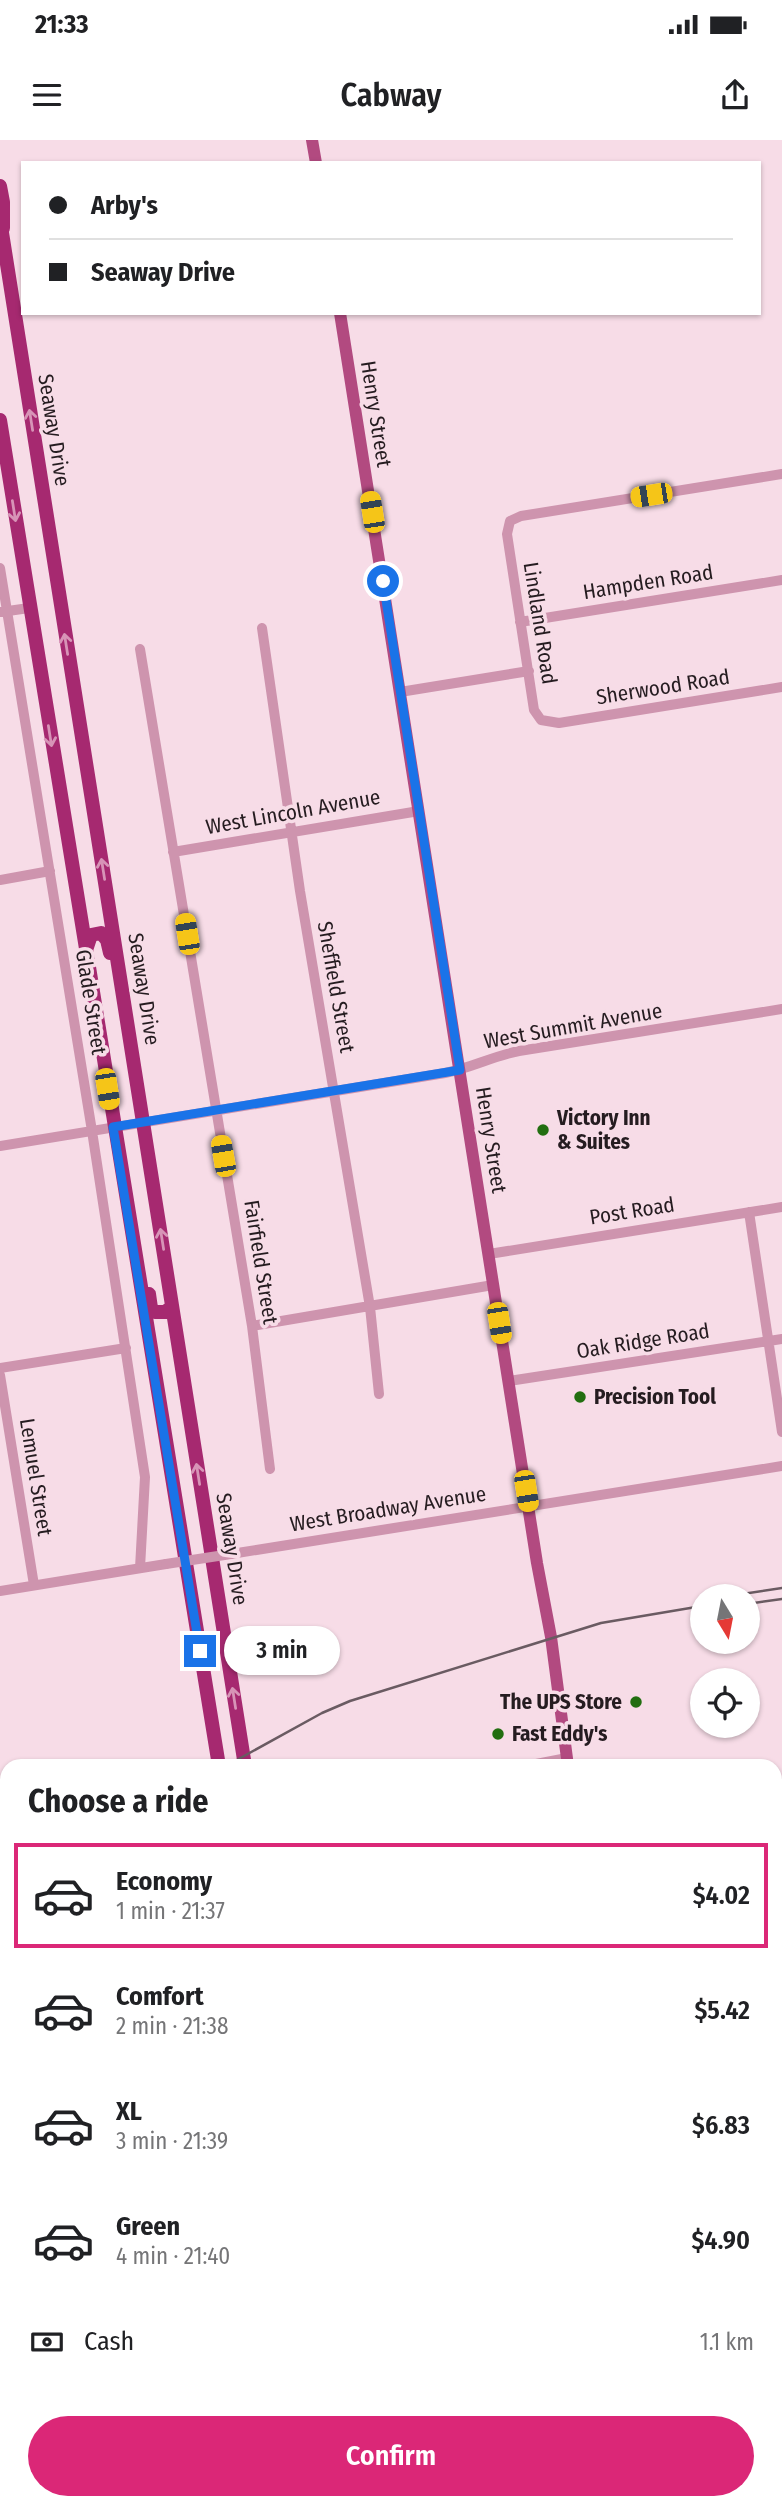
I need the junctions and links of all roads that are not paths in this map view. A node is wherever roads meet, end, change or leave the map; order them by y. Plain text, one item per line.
1 (312, 140) edge
2 (316, 161) edge
3 (0, 186) edge
4 (1, 224) edge
5 (2, 247) edge
6 (340, 315) edge
7 (0, 420) edge
8 (782, 474) edge
9 (0, 568) edge
10 (782, 580) edge
11 (29, 608) junction
12 (3, 612) edge
13 (520, 622) junction
14 (262, 628) dead end
15 (140, 649) dead end
16 (528, 671) junction
17 (782, 687) edge
18 (400, 692) junction
19 (549, 723) joint
20 (419, 811) junction
21 (293, 832) junction
22 (173, 852) junction
23 (50, 871) junction
24 (0, 880) edge
25 (86, 951) junction
26 (782, 1009) edge
27 (460, 1070) junction
28 (334, 1092) junction
29 (139, 1094) junction
30 (216, 1111) junction
31 (144, 1123) junction
32 (117, 1127) junction
33 (92, 1131) junction
34 (0, 1146) edge
35 (782, 1207) edge
36 (749, 1212) junction
37 (489, 1254) junction
38 (494, 1285) junction
39 (172, 1307) junction
40 (370, 1307) junction
41 (253, 1326) junction
42 (782, 1339) edge
43 (768, 1341) junction
44 (126, 1348) junction
45 (0, 1368) edge
46 (0, 1375) edge
47 (509, 1381) junction
48 (379, 1394) dead end
49 (782, 1432) edge
50 (782, 1466) edge
51 (270, 1469) dead end
52 (529, 1505) junction
53 (140, 1569) junction
54 (34, 1586) junction
55 (0, 1591) edge
56 (218, 1759) edge
57 (244, 1759) edge
58 (567, 1759) edge

1 - 2 main road
3 - 4 highway, Seaway Drive
4 - 5 highway, Seaway Drive
29 -> 5 highway, Seaway Drive
6 - 18 main road, Henry Street
7 -> 11 highway
8 - 13 street, Lindland Road
9 - 12 street, Glade Street
10 - 13 street, Hampden Road
11 - 12 street
11 -> 25 highway
12 - 23 street, Glade Street
13 - 16 street, Lindland Road
14 - 21 street, Sheffield Street
15 - 22 street, Fairfield Street
16 - 18 street
16 - 19 street, Lindland Road
17 - 19 street, Sherwood Road
18 - 20 main road, Henry Street
20 - 21 street, West Lincoln Avenue
20 - 27 main road, Henry Street
21 - 22 street, West Lincoln Avenue
21 - 28 street, Sheffield Street
22 - 30 street, Fairfield Street
23 - 24 street
23 - 33 street, Glade Street
25 - 29 highway
25 - 32 highway
26 - 27 street, West Summit Avenue
27 - 28 street, West Summit Avenue
27 - 37 main road, Henry Street
28 - 30 street, West Summit Avenue
28 - 40 street, Sheffield Street
29 - 31 highway, Seaway Drive
30 - 31 street, West Summit Avenue
30 - 41 street, Fairfield Street
31 - 32 street, West Summit Avenue
39 -> 31 highway, Seaway Drive
32 - 33 street, West Summit Avenue
32 - 39 highway
32 - 56 highway
33 - 34 street, West Summit Avenue
33 - 44 street, Glade Street
35 - 36 street, Post Road
36 - 37 street, Post Road
36 - 43 street
37 - 38 main road, Henry Street
38 - 40 street
38 - 47 main road, Henry Street
57 -> 39 highway, Seaway Drive
40 - 41 street
40 - 48 street, Sheffield Street
41 - 51 street, Fairfield Street
42 - 43 street, Oak Ridge Road
43 - 47 street, Oak Ridge Road
43 - 49 street
44 - 45 street
44 - 53 street, Glade Street
46 - 54 street, Lemuel Street
47 - 52 main road, Henry Street
50 - 52 street, West Broadway Avenue
52 - 53 street, West Broadway Avenue, bridge
52 - 58 main road, Henry Street
53 - 54 street, West Broadway Avenue
54 - 55 street, West Broadway Avenue

